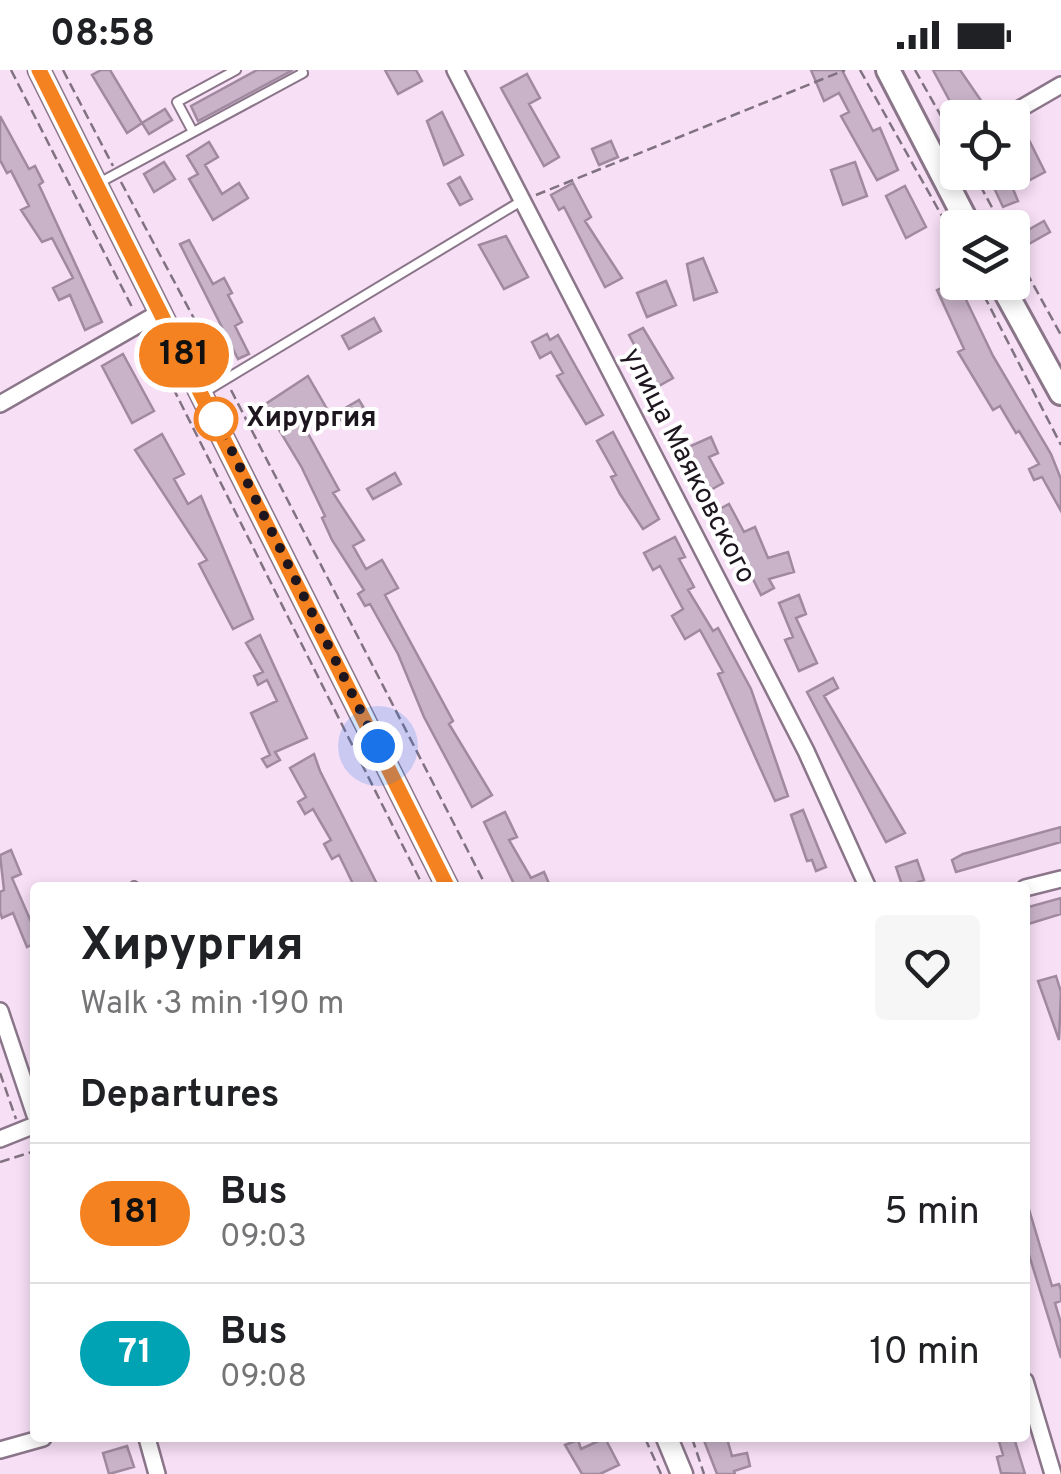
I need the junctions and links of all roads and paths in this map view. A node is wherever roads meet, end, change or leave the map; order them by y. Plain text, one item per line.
1 (12, 70) edge
2 (39, 70) edge
3 (62, 70) edge
4 (236, 70) edge
5 (302, 70) edge
6 (455, 70) edge
7 (845, 70) edge
8 (860, 70) edge
9 (888, 70) edge
10 (916, 70) edge
11 (1061, 85) edge
12 (1030, 103) edge
13 (940, 113) edge
14 (193, 132) junction
15 (940, 154) edge
16 (932, 159) junction
17 (116, 173) junction
18 (97, 184) junction
19 (523, 200) junction
20 (948, 210) edge
21 (952, 210) edge
22 (1030, 279) edge
23 (987, 300) edge
24 (1010, 300) edge
25 (162, 311) junction
26 (136, 314) dead end
27 (144, 331) dead end
28 (1061, 335) edge
29 (226, 378) junction
30 (203, 394) junction
31 (1061, 394) edge
32 (0, 404) edge
33 (1061, 446) edge
34 (1061, 878) edge
35 (421, 882) edge
36 (445, 882) edge
37 (485, 882) edge
38 (865, 882) edge
39 (1030, 887) edge
40 (0, 1011) edge
41 (0, 1073) edge
42 (30, 1100) edge
43 (28, 1128) edge
44 (0, 1138) edge
45 (30, 1153) edge
46 (0, 1162) edge
47 (1030, 1398) edge
48 (30, 1442) edge
49 (149, 1442) edge
50 (647, 1442) edge
51 (669, 1442) edge
52 (693, 1442) edge
53 (0, 1450) edge
54 (157, 1474) edge
55 (661, 1474) edge
56 (682, 1474) edge
57 (704, 1474) edge
58 (1053, 1474) edge

1 - 26 path
2 - 18 street
3 - 17 path
4 - 14 lane
5 - 14 lane
6 - 19 street, улица Маяковского
7 - 19 path
8 - 20 path
9 - 16 main road
10 - 13 path
11 - 12 street
14 - 17 lane
15 - 16 street
16 - 21 main road
17 - 18 lane
17 - 29 path
18 - 25 street
19 - 29 lane
19 - 38 street, улица Маяковского
22 - 28 path
23 - 33 path
24 - 31 main road
25 - 30 street
25 - 32 street
27 - 35 path
29 - 30 lane
29 - 37 path
30 - 36 street
34 - 39 street
40 - 42 street
41 - 43 path
43 - 44 street
45 - 46 path
47 - 58 street
48 - 53 street
49 - 54 street
50 - 55 path
51 - 56 street
52 - 57 path

